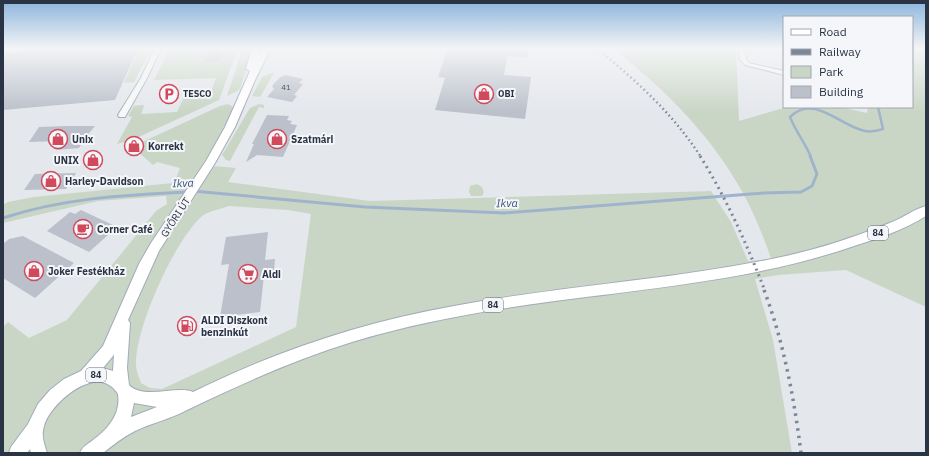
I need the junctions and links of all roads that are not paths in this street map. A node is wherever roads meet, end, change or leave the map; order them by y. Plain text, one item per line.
1 (148, 69) edge
2 (252, 69) edge
3 (256, 69) edge
4 (768, 69) edge
5 (783, 73) edge
6 (250, 80) junction
7 (122, 115) dead end
8 (926, 210) edge
9 (124, 312) junction
10 (86, 378) junction
11 (124, 390) junction
12 (199, 395) junction
13 (33, 430) junction
14 (110, 437) junction
15 (17, 453) edge
16 (39, 453) edge
17 (88, 453) edge

1 - 7 street
2 - 6 main road, GYŐRI ÚT
3 - 6 main road, GYŐRI ÚT
4 - 5 street
6 - 9 main road, GYŐRI ÚT
8 - 12 main road, 84
9 - 10 main road, GYŐRI ÚT
9 - 11 main road, GYŐRI ÚT
10 - 11 main road, 84
10 - 13 main road, 84
11 - 12 main road, 84
11 - 14 main road, 84
12 - 14 main road, 84
13 - 15 main road, 84
13 - 16 main road
14 - 17 main road, 84

